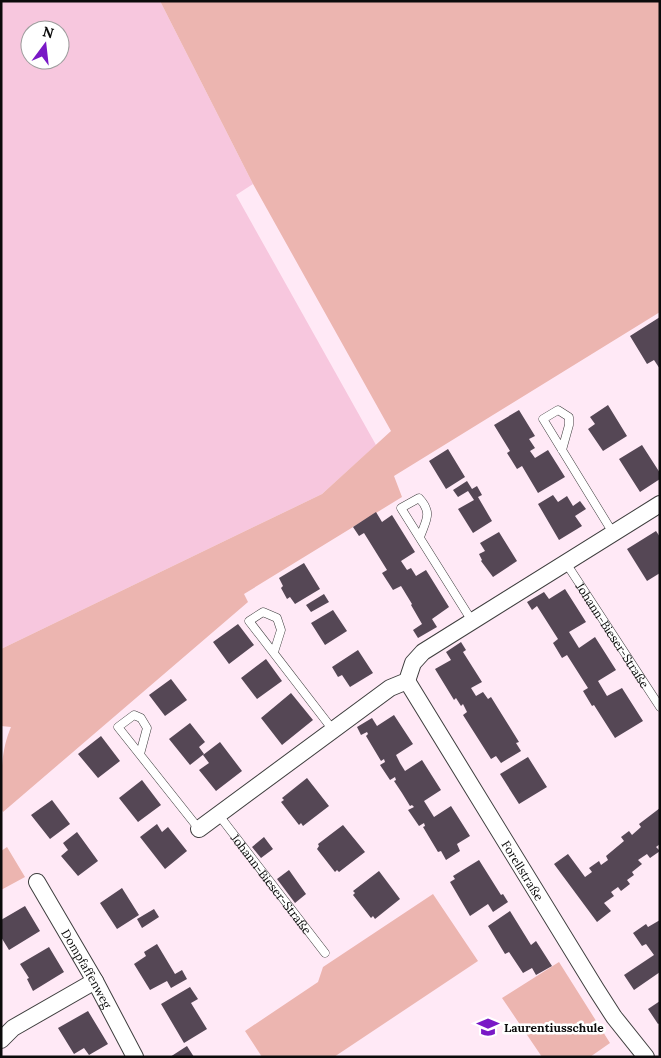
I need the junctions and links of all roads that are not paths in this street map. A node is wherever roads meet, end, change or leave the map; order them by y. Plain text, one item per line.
1 (562, 450) junction
2 (660, 504) edge
3 (613, 534) junction
4 (420, 537) junction
5 (566, 563) junction
6 (472, 621) junction
7 (274, 652) junction
8 (407, 681) junction
9 (660, 707) edge
10 (333, 730) junction
11 (140, 754) junction
12 (218, 814) junction
13 (199, 829) joint
14 (37, 882) dead end
15 (324, 953) dead end
16 (96, 981) junction
17 (1, 1040) edge
18 (135, 1057) edge
19 (646, 1057) edge

1 - 1 lane
1 - 3 lane
2 - 3 street
3 - 5 street
4 - 4 lane
4 - 6 lane
5 - 6 street
5 - 9 lane, Johann-Bieser-Straße
6 - 8 street
7 - 7 lane
7 - 10 lane
8 - 10 street
8 - 19 street, Forellstraße
10 - 12 street
11 - 11 lane
11 - 13 lane
12 - 13 street
12 - 15 lane, Johann-Bieser-Straße
14 - 16 street, Dompfaffenweg
16 - 17 street
16 - 18 street, Dompfaffenweg

